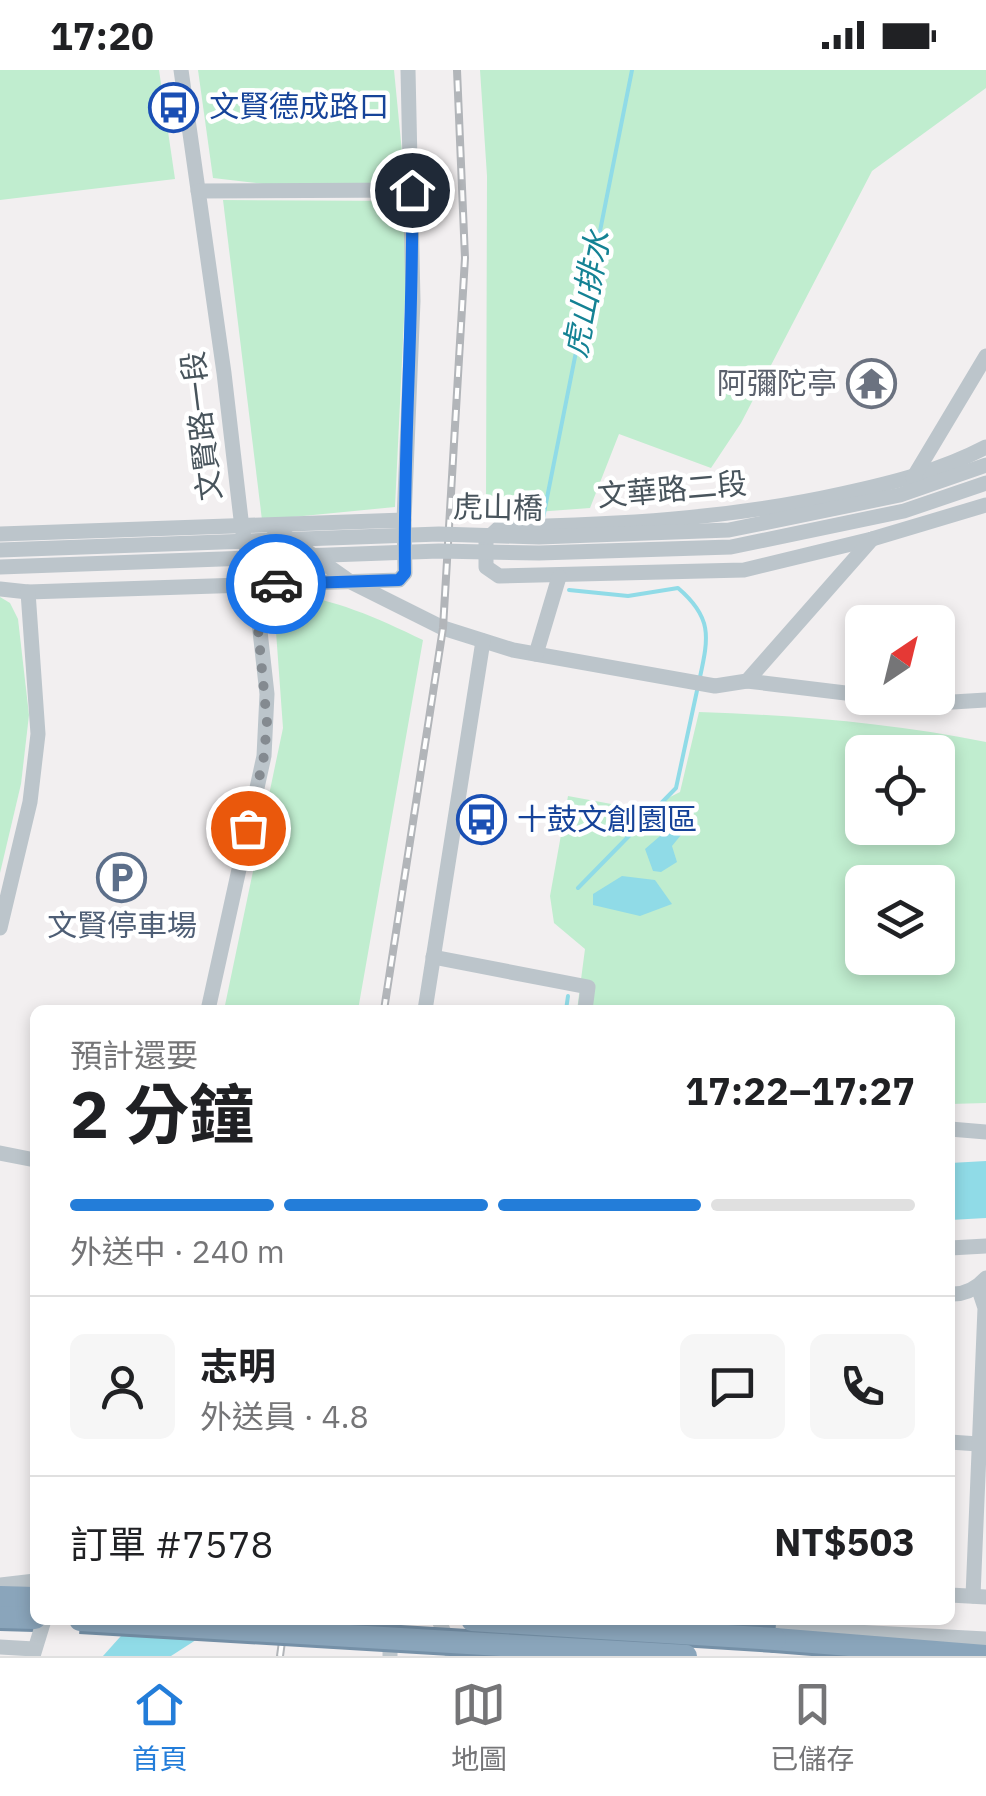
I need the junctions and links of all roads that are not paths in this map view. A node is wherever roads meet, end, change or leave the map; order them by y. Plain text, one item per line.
1 (181, 70) edge
2 (408, 70) edge
3 (412, 190) junction
4 (198, 191) junction
5 (986, 356) edge
6 (986, 447) edge
7 (986, 465) edge
8 (913, 479) junction
9 (986, 483) edge
10 (980, 509) edge
11 (404, 520) junction
12 (270, 526) junction
13 (242, 528) junction
14 (0, 534) edge
15 (872, 538) junction
16 (0, 550) edge
17 (0, 567) edge
18 (559, 577) junction
19 (349, 581) junction
20 (254, 586) junction
21 (0, 588) edge
22 (28, 592) junction
23 (483, 641) junction
24 (536, 654) junction
25 (747, 681) junction
26 (845, 693) edge
27 (986, 700) edge
28 (955, 702) edge
29 (0, 928) edge
30 (433, 957) junction
31 (209, 1005) edge
32 (426, 1005) edge
33 (586, 1005) edge
34 (955, 1129) edge
35 (986, 1132) edge
36 (0, 1153) edge
37 (30, 1159) edge
38 (986, 1246) edge
39 (955, 1248) edge
40 (982, 1282) edge
41 (955, 1294) edge
42 (955, 1442) edge
43 (978, 1444) junction
44 (30, 1582) edge
45 (0, 1586) edge
46 (979, 1596) edge
47 (0, 1597) edge
48 (30, 1598) edge
49 (0, 1617) edge
50 (30, 1618) edge
51 (42, 1625) edge
52 (164, 1625) edge
53 (390, 1625) edge
54 (441, 1625) edge
55 (556, 1625) edge
56 (674, 1625) edge
57 (743, 1625) edge
58 (986, 1639) edge
59 (0, 1646) edge
60 (33, 1653) edge
61 (390, 1656) edge
62 (453, 1656) edge
63 (671, 1656) edge
64 (686, 1656) edge
65 (986, 1656) edge

1 - 4 street, 文賢路一段
2 - 3 street
3 - 4 street
3 - 11 street
4 - 13 street, 文賢路一段
5 - 8 street
6 - 8 street
7 - 16 street, 虎山橋, bridge
8 - 15 street
8 - 18 street, 文華路二段
9 - 17 street, 虎山橋, bridge
10 - 15 street, 文華路二段
11 - 12 street
11 - 19 street
12 - 13 street
12 - 19 street
13 - 14 street
13 - 20 street, 文賢路一段
15 - 18 street, 文華路二段
15 - 25 street
18 - 24 street
19 - 20 street
19 - 23 street
20 - 22 street
20 - 31 street, 文賢路一段
21 - 22 street
22 - 29 street
23 - 24 street
23 - 30 street
24 - 25 street
25 - 26 street
27 - 28 street
30 - 32 street
30 - 33 street
34 - 35 street
36 - 37 street
38 - 39 street
40 - 41 street
40 - 43 street
42 - 43 street
43 - 46 street
44 - 45 street
47 - 48 highway
49 - 50 highway
51 - 60 street
52 - 64 highway, bridge
53 - 61 street
54 - 62 street
55 - 65 highway, bridge
56 - 63 street
57 - 58 street
59 - 60 street

